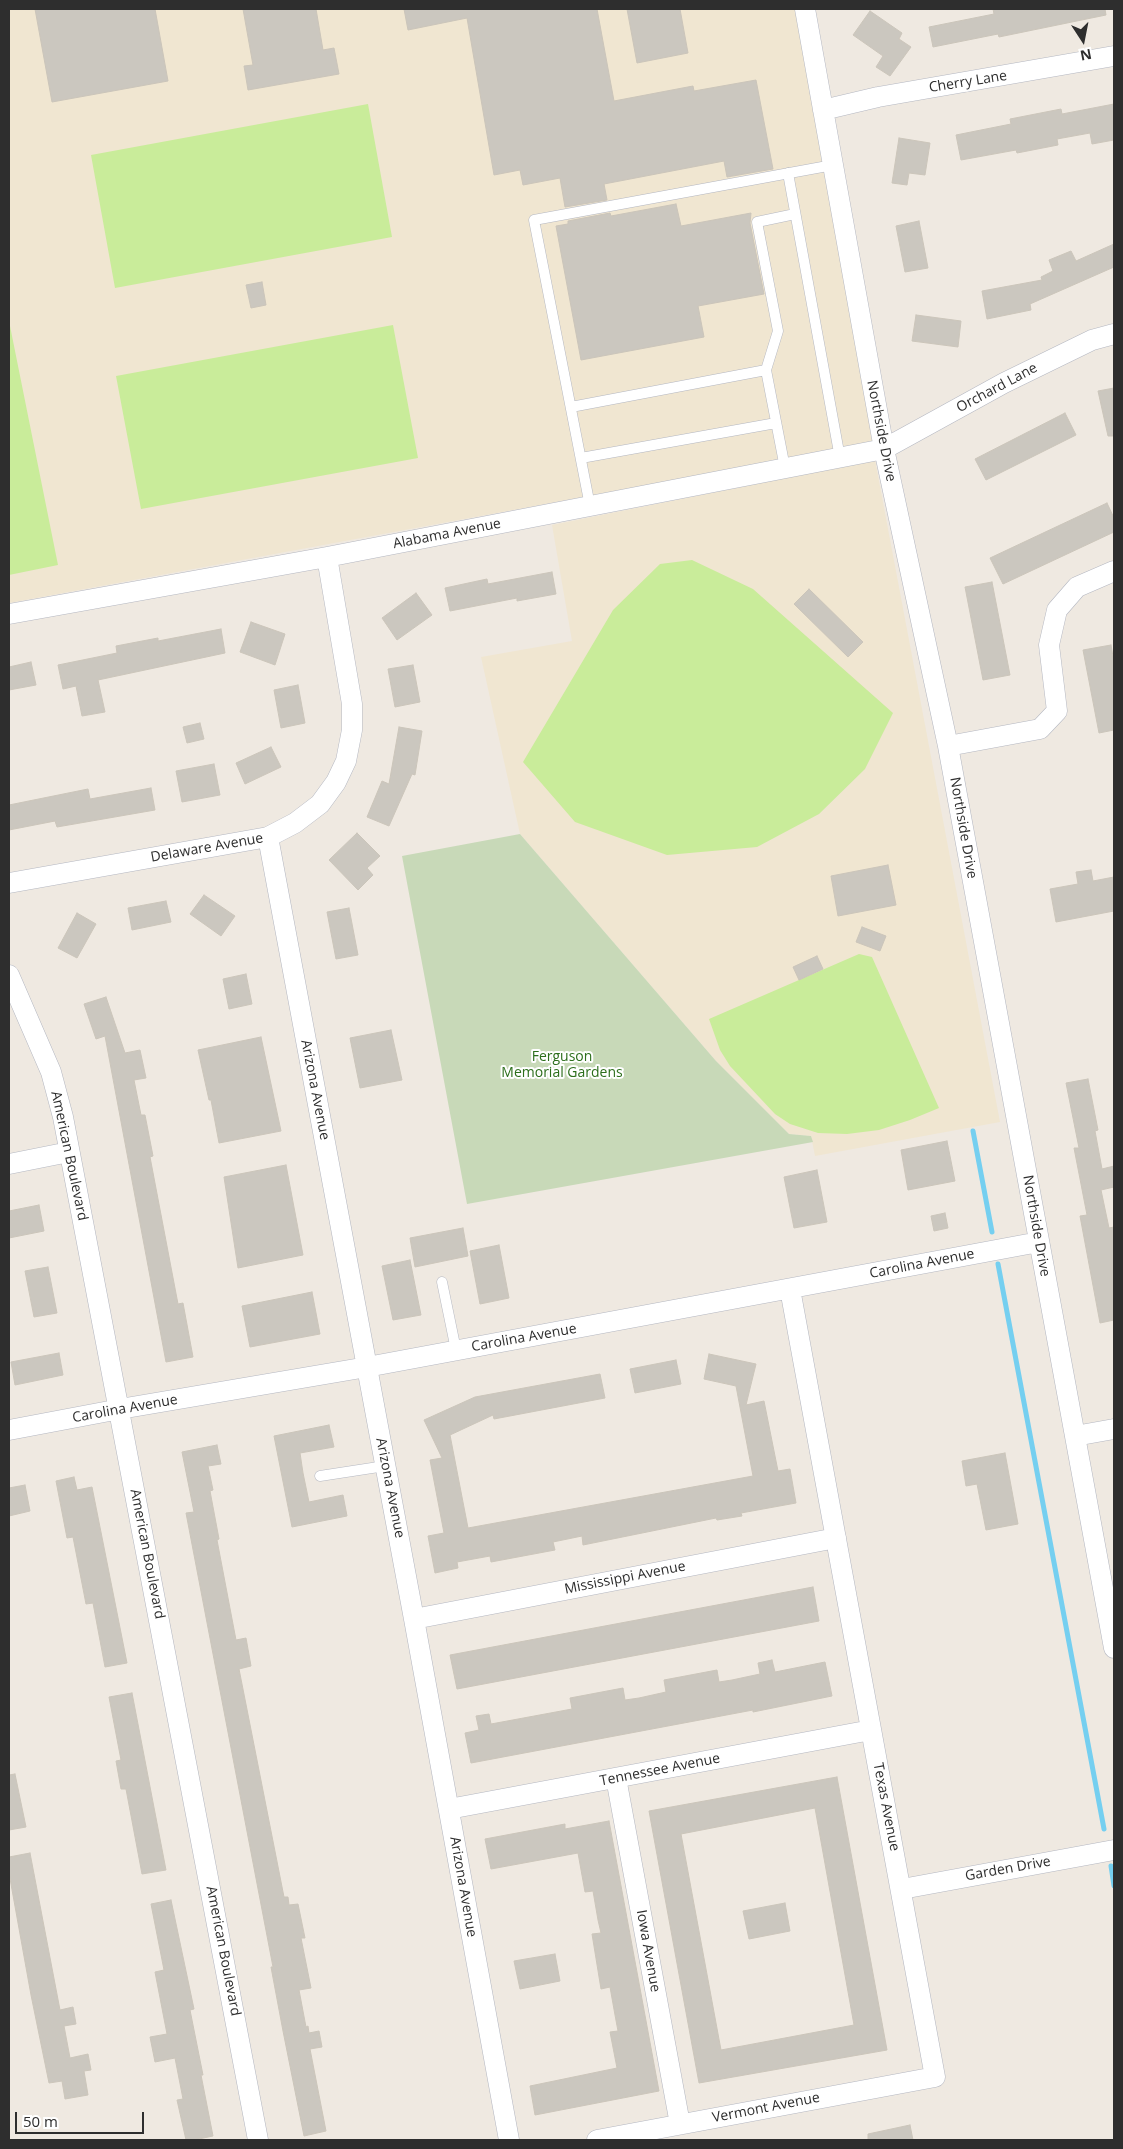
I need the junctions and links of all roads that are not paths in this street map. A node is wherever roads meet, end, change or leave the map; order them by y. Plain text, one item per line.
1 (805, 9) edge
2 (1114, 56) edge
3 (823, 110) junction
4 (833, 165) junction
5 (788, 173) junction
6 (796, 214) junction
7 (1114, 334) edge
8 (766, 370) junction
9 (571, 407) junction
10 (776, 423) junction
11 (884, 449) junction
12 (581, 458) junction
13 (840, 458) junction
14 (785, 468) junction
15 (590, 506) junction
16 (327, 557) junction
17 (1114, 571) edge
18 (9, 614) edge
19 (948, 746) junction
20 (268, 837) junction
21 (9, 883) edge
22 (9, 975) edge
23 (69, 1152) junction
24 (9, 1164) edge
25 (1038, 1242) junction
26 (442, 1282) dead end
27 (790, 1289) junction
28 (456, 1350) junction
29 (367, 1367) junction
30 (120, 1409) junction
31 (1114, 1429) edge
32 (9, 1430) edge
33 (1076, 1436) junction
34 (385, 1466) junction
35 (320, 1476) dead end
36 (836, 1538) junction
37 (414, 1619) junction
38 (1114, 1648) edge
39 (871, 1730) junction
40 (616, 1778) junction
41 (449, 1809) junction
42 (1114, 1850) edge
43 (902, 1889) junction
44 (936, 2077) joint
45 (680, 2124) junction
46 (258, 2140) edge
47 (509, 2140) edge
48 (597, 2140) edge

1 - 3 street, Northside Drive
2 - 3 street, Cherry Lane
3 - 4 street, Northside Drive
4 - 5 lane
4 - 11 street, Northside Drive
5 - 6 lane
5 - 9 lane
6 - 8 lane
6 - 13 lane
7 - 11 street, Orchard Lane
8 - 9 lane
8 - 10 lane
9 - 12 lane
10 - 12 lane
10 - 14 lane
11 - 13 street, Alabama Avenue
11 - 19 street, Northside Drive
12 - 15 lane
13 - 14 street, Alabama Avenue
14 - 15 street, Alabama Avenue
15 - 16 street, Alabama Avenue
16 - 18 street, Alabama Avenue
16 - 20 street, Delaware Avenue
17 - 19 street
19 - 25 street, Northside Drive
20 - 21 street, Delaware Avenue
20 - 29 street, Arizona Avenue
22 - 23 street, American Boulevard
23 - 24 street
23 - 30 street, American Boulevard
25 - 27 street, Carolina Avenue
25 - 33 street, Northside Drive
26 - 28 lane
27 - 28 street, Carolina Avenue
27 - 36 street, Texas Avenue
28 - 29 street, Carolina Avenue
29 - 30 street, Carolina Avenue
29 - 34 street, Arizona Avenue
30 - 32 street, Carolina Avenue
30 - 46 street, American Boulevard
31 - 33 street
33 - 38 street, Northside Drive
34 - 35 lane
34 - 37 street, Arizona Avenue
36 - 37 street, Mississippi Avenue
36 - 39 street, Texas Avenue
37 - 41 street, Arizona Avenue
39 - 40 street, Tennessee Avenue
39 - 43 street, Texas Avenue
40 - 41 street, Tennessee Avenue
40 - 45 street, Iowa Avenue
41 - 47 street, Arizona Avenue
42 - 43 street, Garden Drive
43 - 44 street, Texas Avenue
44 - 45 street, Vermont Avenue
45 - 48 street, Vermont Avenue

